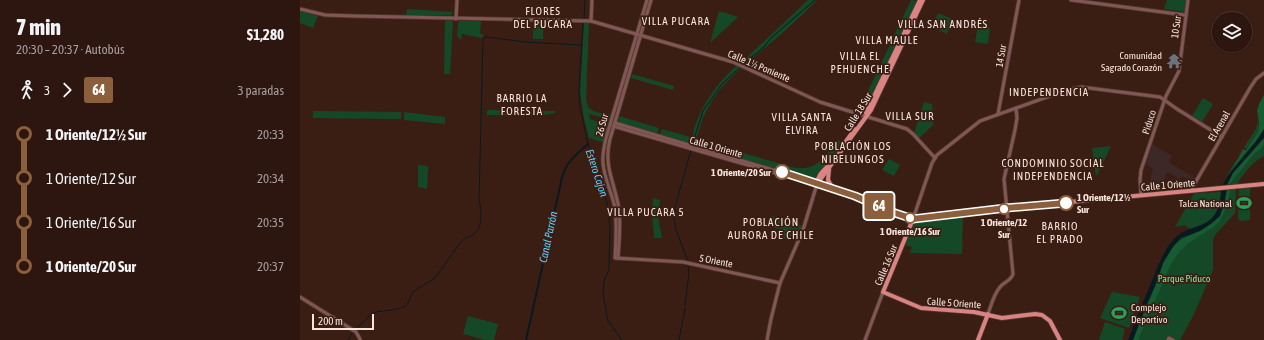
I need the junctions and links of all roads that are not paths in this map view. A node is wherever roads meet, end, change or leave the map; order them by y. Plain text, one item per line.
1 (457, 0) edge
2 (592, 0) edge
3 (647, 0) edge
4 (651, 0) edge
5 (920, 0) edge
6 (923, 0) edge
7 (1018, 0) edge
8 (1071, 0) edge
9 (1188, 0) edge
10 (300, 9) edge
11 (1185, 15) junction
12 (456, 19) junction
13 (589, 21) junction
14 (638, 35) junction
15 (1180, 56) joint
16 (1264, 73) edge
17 (1164, 100) junction
18 (1016, 108) junction
19 (998, 114) junction
20 (866, 116) junction
21 (615, 124) junction
22 (610, 125) junction
23 (1222, 137) junction
24 (934, 158) junction
25 (829, 168) junction
26 (817, 184) junction
27 (1264, 184) edge
28 (835, 190) junction
29 (1191, 190) junction
30 (1141, 195) junction
31 (1006, 208) junction
32 (913, 219) junction
33 (616, 258) junction
34 (780, 283) junction
35 (883, 292) junction
36 (300, 297) edge
37 (988, 314) junction
38 (1168, 339) edge
39 (361, 340) edge
40 (767, 340) edge
41 (865, 340) edge
42 (978, 340) edge
43 (1060, 340) edge
44 (1173, 340) edge

1 - 12 street
2 - 13 street
3 - 14 street, 26 Sur
4 - 14 street, 26 Sur
5 - 20 main road, Calle 18 Sur
6 - 20 main road, Calle 18 Sur
7 - 19 street, 14 Sur
8 - 11 street
9 - 11 street, 10 Sur
10 - 12 street, Calle 1½ Poniente
11 - 15 street, 10 Sur
12 - 13 street, Calle 1½ Poniente
13 - 14 street, Calle 1½ Poniente
14 - 20 street, Calle 1½ Poniente
14 - 21 street, 26 Sur
14 - 22 street, 26 Sur
15 - 17 street, Piduco
16 - 23 street, El Arenal
17 - 18 street, Calle 16 Sur
17 - 23 street, Calle 16 Sur
17 - 30 street, Piduco
18 - 19 street, Calle 16 Sur
18 - 31 street
19 - 24 street, Calle 16 Sur
20 - 24 street, Calle 1½ Poniente
20 - 25 main road, Calle 18 Sur
20 - 26 main road, Calle 18 Sur
21 - 22 street, Calle 1 Oriente
21 - 26 street, Calle 1 Oriente
21 - 33 street, 26 Sur
22 - 33 street, 26 Sur
23 - 29 street, El Arenal
24 - 32 street, Calle 16 Sur
25 - 26 main road, Calle 18 Sur
25 - 28 main road
26 - 28 main road, Calle 1 Oriente
26 - 34 street, Calle 18 Sur
27 - 29 main road, Calle 1 Oriente
28 - 32 main road, Calle 1 Oriente
29 - 30 main road, Calle 1 Oriente
30 - 31 main road, Calle 1 Oriente
31 - 32 main road, Calle 1 Oriente
31 - 37 street
32 - 35 main road, Calle 16 Sur
33 - 34 street, 5 Oriente
34 - 40 street, Calle 18 Sur
35 - 37 main road, Calle 5 Oriente
35 - 41 street, Calle 16 Sur
36 - 39 street
37 - 42 main road
37 - 43 main road, Calle 5 Oriente
38 - 44 street

